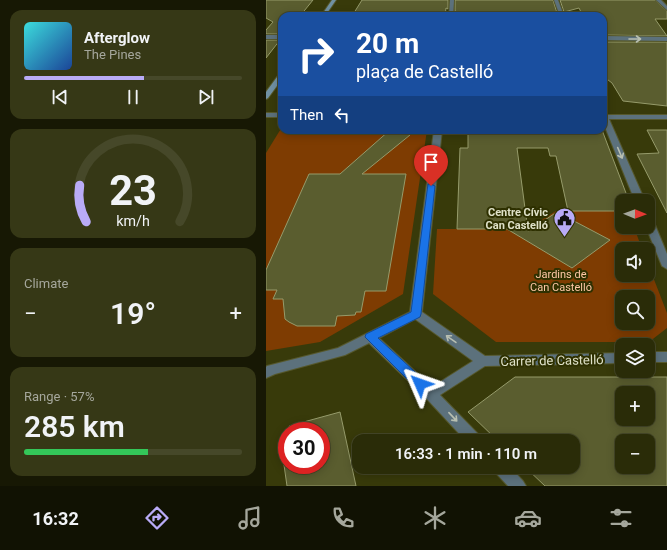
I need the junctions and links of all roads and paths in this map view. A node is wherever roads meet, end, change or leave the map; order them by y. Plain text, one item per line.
1 (334, 0) edge
2 (452, 0) edge
3 (556, 0) edge
4 (658, 0) edge
5 (667, 9) edge
6 (326, 12) edge
7 (451, 12) edge
8 (560, 12) edge
9 (266, 37) edge
10 (278, 37) edge
11 (607, 38) edge
12 (667, 39) edge
13 (278, 80) edge
14 (266, 97) edge
15 (266, 115) edge
16 (278, 115) edge
17 (607, 116) edge
18 (667, 118) edge
19 (607, 123) edge
20 (438, 134) edge
21 (637, 194) edge
22 (654, 234) edge
23 (667, 266) edge
24 (416, 314) junction
25 (370, 337) junction
26 (655, 357) edge
27 (667, 357) edge
28 (615, 358) edge
29 (483, 362) junction
30 (266, 373) edge
31 (430, 394) junction
32 (468, 434) edge
33 (507, 474) edge
34 (518, 486) edge

1 - 6 main road
2 - 7 street
3 - 8 street
4 - 5 street
9 - 10 street
11 -> 12 street
13 - 14 main road
15 - 16 street
17 - 18 street
19 -> 21 street
20 - 24 street
22 - 23 street
24 - 25 street
29 -> 24 street
25 - 30 street
25 - 31 street
26 - 27 street
28 - 29 street, Carrer de Castelló
29 - 31 street
31 -> 32 street
33 - 34 street

